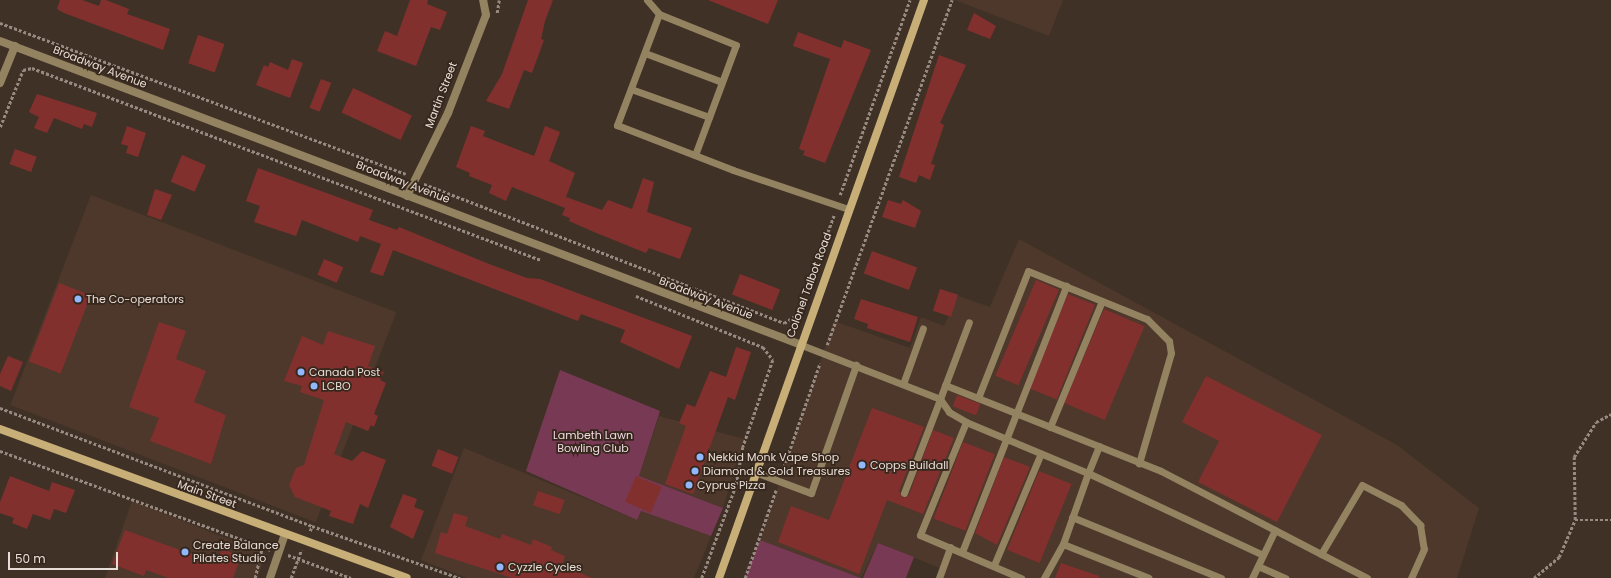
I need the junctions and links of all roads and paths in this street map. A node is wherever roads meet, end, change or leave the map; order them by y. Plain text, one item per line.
1 (483, 0) edge
2 (647, 0) edge
3 (910, 0) edge
4 (924, 0) edge
5 (952, 0) edge
6 (659, 14) junction
7 (0, 23) edge
8 (0, 40) edge
9 (15, 46) junction
10 (645, 53) junction
11 (722, 82) junction
12 (0, 83) edge
13 (631, 89) junction
14 (708, 117) junction
15 (0, 127) edge
16 (695, 155) junction
17 (400, 174) dead end
18 (427, 178) dead end
19 (407, 196) junction
20 (837, 205) junction
21 (848, 208) junction
22 (825, 240) dead end
23 (546, 262) dead end
24 (1066, 286) junction
25 (628, 293) dead end
26 (1102, 301) junction
27 (804, 305) dead end
28 (969, 322) dead end
29 (924, 328) dead end
30 (799, 344) junction
31 (824, 354) junction
32 (856, 365) junction
33 (903, 384) junction
34 (945, 385) junction
35 (978, 398) junction
36 (940, 399) junction
37 (0, 408) edge
38 (1014, 412) junction
39 (1611, 414) edge
40 (966, 422) junction
41 (1050, 427) junction
42 (0, 429) edge
43 (1004, 438) junction
44 (1099, 446) junction
45 (0, 451) edge
46 (1041, 453) junction
47 (1139, 463) junction
48 (755, 472) junction
49 (1088, 473) junction
50 (779, 482) junction
51 (904, 493) dead end
52 (1072, 517) junction
53 (1575, 520) junction
54 (1611, 520) edge
55 (312, 526) junction
56 (1275, 530) junction
57 (284, 534) junction
58 (305, 541) junction
59 (1063, 544) junction
60 (262, 547) junction
61 (950, 547) junction
62 (279, 552) junction
63 (962, 552) junction
64 (1321, 554) junction
65 (1263, 555) junction
66 (298, 558) junction
67 (994, 564) junction
68 (1258, 566) junction
69 (255, 578) edge
70 (270, 578) edge
71 (291, 578) edge
72 (351, 578) edge
73 (407, 578) edge
74 (460, 578) edge
75 (702, 578) edge
76 (719, 578) edge
77 (745, 578) edge
78 (939, 578) edge
79 (1021, 578) edge
80 (1044, 578) edge
81 (1149, 578) edge
82 (1221, 578) edge
83 (1252, 578) edge
84 (1285, 578) edge
85 (1367, 578) edge
86 (1411, 578) edge
87 (1534, 578) edge

1 - 19 street, Martin Street
2 - 6 lane
3 - 20 path
4 - 21 main road, Colonel Talbot Road
5 - 31 path
6 - 10 lane
6 - 11 lane
7 - 17 path
8 - 9 street, Broadway Avenue
9 - 12 street
9 - 19 street, Broadway Avenue
10 - 11 lane
10 - 13 lane
11 - 14 lane
13 - 14 lane
13 - 16 lane
14 - 16 lane
15 - 23 path
16 - 20 lane
18 - 27 path
19 - 30 street, Broadway Avenue
20 - 21 lane
20 - 22 path
21 - 30 main road, Colonel Talbot Road
24 - 26 lane
24 - 35 lane
24 - 38 lane
25 - 75 path
26 - 41 lane
26 - 47 lane
28 - 34 lane
29 - 33 lane
30 - 31 lane
30 - 48 main road, Colonel Talbot Road
31 - 32 lane
31 - 50 path
32 - 33 lane
32 - 50 lane
33 - 36 lane
34 - 35 lane
34 - 36 lane
35 - 38 lane
36 - 40 lane
36 - 51 lane
37 - 55 path
38 - 41 lane
38 - 43 lane
39 - 53 path
40 - 43 lane
40 - 61 lane
41 - 44 lane
42 - 57 main road, Main Street
43 - 46 lane
43 - 63 lane
44 - 47 lane
44 - 49 lane
45 - 60 path
46 - 49 lane
46 - 67 lane
47 - 56 lane
48 - 50 lane
48 - 76 main road, Colonel Talbot Road
49 - 52 lane
49 - 65 lane
50 - 77 path
52 - 59 lane
52 - 82 lane
53 - 54 path
53 - 87 path
55 - 58 path
55 - 74 path
56 - 64 lane
56 - 65 lane
57 - 58 main road, Main Street
57 - 62 street
58 - 66 path
58 - 73 main road, Main Street
59 - 80 lane
59 - 81 lane
60 - 62 path
60 - 69 path
61 - 63 lane
61 - 78 lane
62 - 66 path
62 - 70 street
63 - 67 lane
64 - 85 lane
64 - 86 lane
65 - 68 lane
66 - 71 path
66 - 72 path
67 - 79 lane
68 - 83 lane
68 - 84 lane

